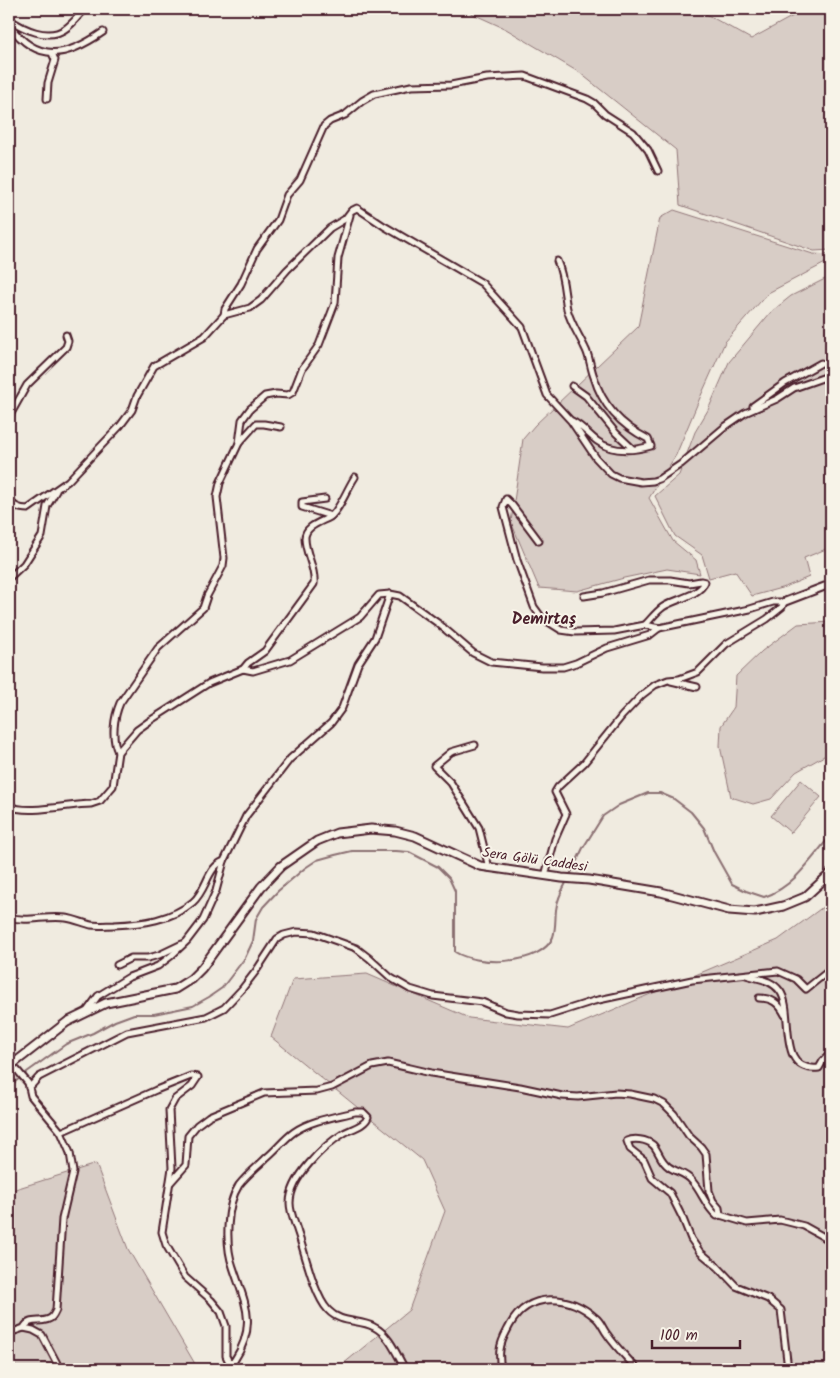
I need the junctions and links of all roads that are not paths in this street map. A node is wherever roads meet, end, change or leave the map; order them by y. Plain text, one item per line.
1 (84, 9) edge
2 (9, 19) edge
3 (9, 26) edge
4 (103, 32) dead end
5 (52, 53) junction
6 (47, 99) dead end
7 (658, 171) dead end
8 (351, 211) junction
9 (557, 261) dead end
10 (224, 315) junction
11 (66, 334) dead end
12 (821, 363) dead end
13 (831, 375) edge
14 (572, 386) dead end
15 (745, 413) junction
16 (9, 417) edge
17 (571, 421) junction
18 (281, 427) dead end
19 (239, 443) junction
20 (633, 449) junction
21 (355, 477) dead end
22 (57, 488) junction
23 (9, 499) edge
24 (325, 499) dead end
25 (331, 516) junction
26 (539, 541) dead end
27 (9, 578) edge
28 (831, 584) edge
29 (390, 594) junction
30 (584, 596) dead end
31 (784, 602) junction
32 (645, 625) junction
33 (659, 628) junction
34 (243, 670) junction
35 (668, 680) junction
36 (697, 687) dead end
37 (475, 745) dead end
38 (118, 752) junction
39 (9, 806) edge
40 (224, 860) junction
41 (489, 868) junction
42 (831, 873) edge
43 (545, 876) junction
44 (9, 917) edge
45 (187, 941) junction
46 (117, 965) dead end
47 (831, 969) edge
48 (743, 974) junction
49 (759, 998) dead end
50 (87, 1011) junction
51 (786, 1015) junction
52 (831, 1053) edge
53 (9, 1066) edge
54 (28, 1085) junction
55 (61, 1132) junction
56 (170, 1184) junction
57 (720, 1215) junction
58 (831, 1241) edge
59 (24, 1328) junction
60 (9, 1333) edge
61 (60, 1369) edge
62 (405, 1369) edge
63 (501, 1369) edge
64 (637, 1369) edge
65 (788, 1369) edge

1 - 2 street
3 - 5 street
4 - 5 street
5 - 6 street
7 - 10 street
8 - 10 street
8 - 17 street
8 - 19 street
9 - 20 street
10 - 22 street
11 - 16 street
12 - 15 street
13 - 15 street
14 - 20 street
15 - 17 street
17 - 20 street
18 - 19 street
19 - 38 street
21 - 25 street
22 - 23 street
22 - 27 street
24 - 25 street
25 - 34 street
26 - 32 street
28 - 31 street
29 - 33 street
29 - 34 street
29 - 40 street
30 - 32 street
31 - 33 street
31 - 35 street
32 - 33 street
34 - 38 street
35 - 36 street
35 - 43 street
37 - 41 street
38 - 39 street
40 - 44 street
40 - 45 street
41 - 43 main road, Sera Gölü Caddesi
41 - 50 main road, Sera Gölü Caddesi
42 - 43 main road, Sera Gölü Caddesi
45 - 46 street
45 - 50 street
47 - 48 street
48 - 51 street
48 - 54 street
49 - 51 street
50 - 53 main road, Sera Gölü Caddesi
51 - 52 street
53 - 54 street
54 - 55 street
55 - 56 street
55 - 59 street
56 - 57 street
56 - 62 street
57 - 58 street
57 - 65 street
59 - 60 street
59 - 61 street
63 - 64 street

